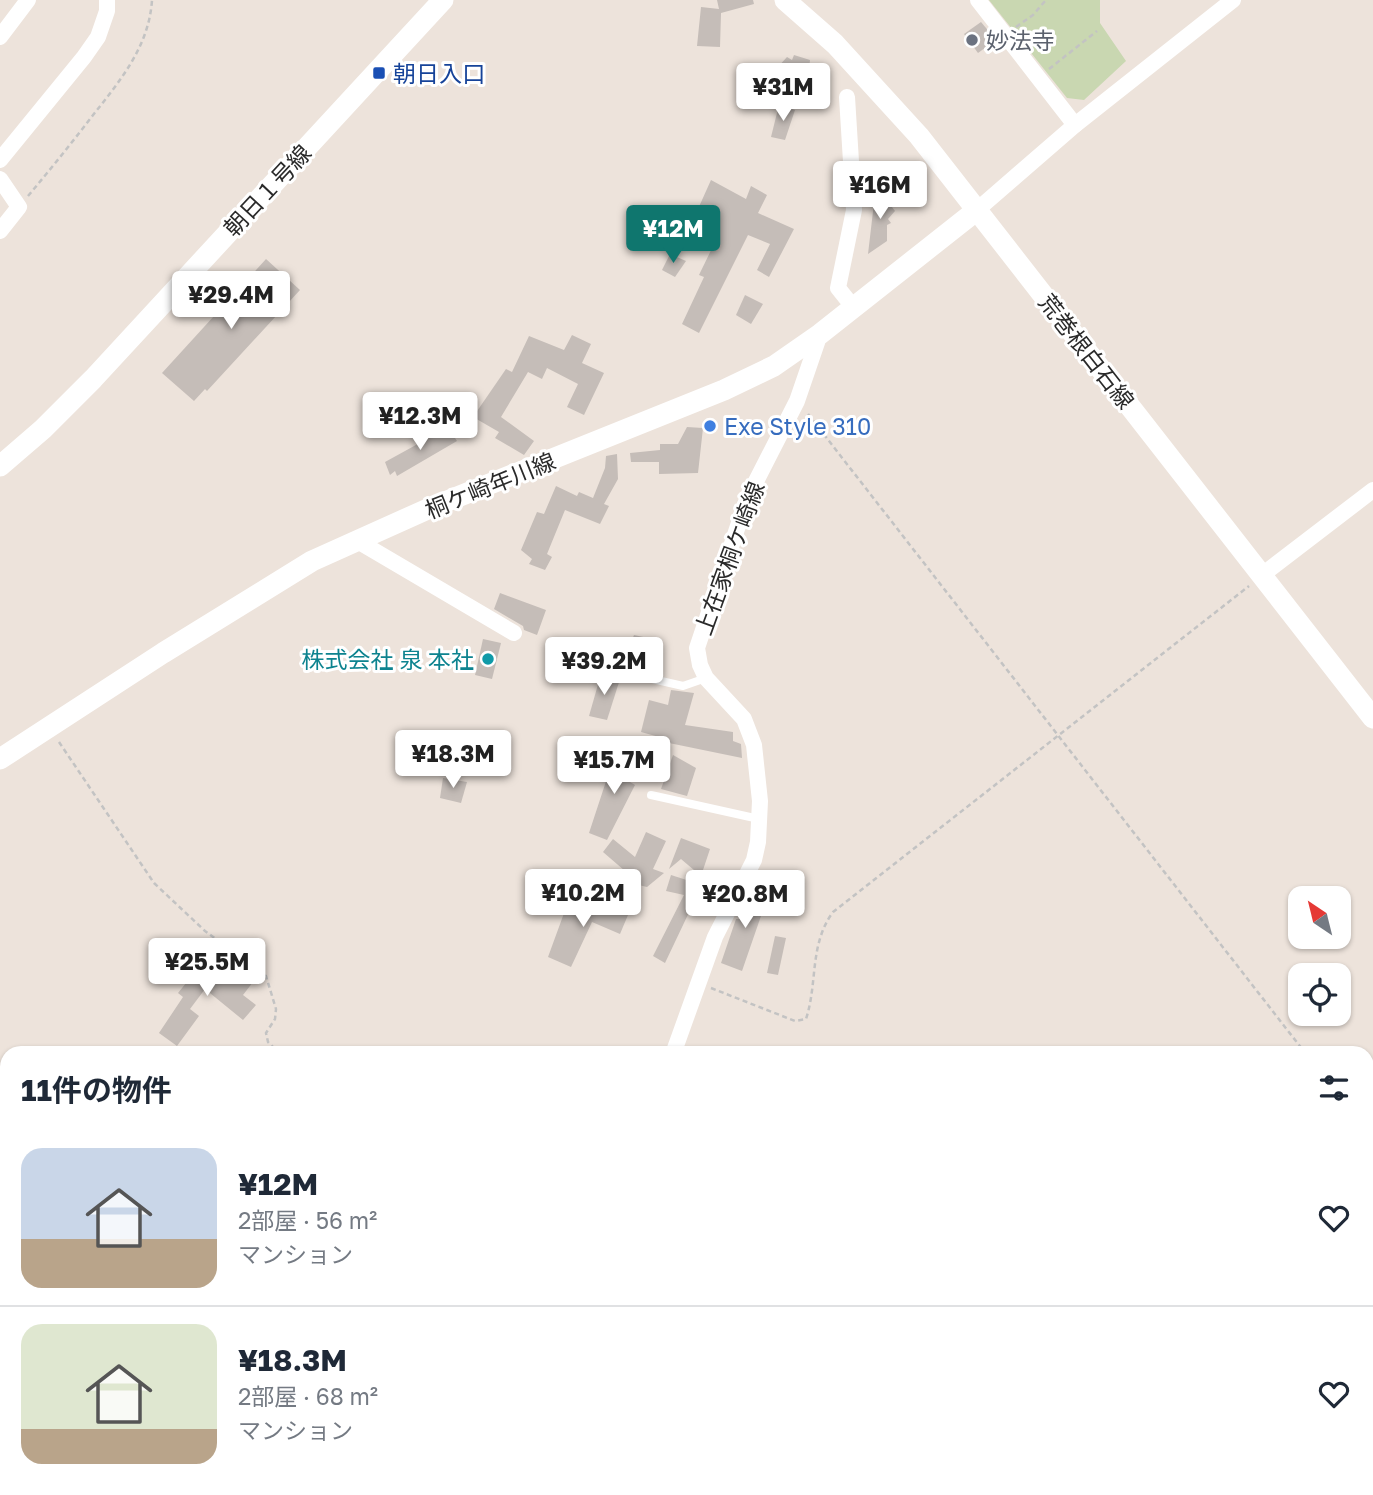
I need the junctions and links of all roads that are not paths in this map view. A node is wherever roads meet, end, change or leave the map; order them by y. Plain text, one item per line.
1 (28, 0) edge
2 (107, 0) edge
3 (443, 0) edge
4 (785, 0) edge
5 (978, 0) edge
6 (1233, 0) edge
7 (0, 37) edge
8 (847, 97) dead end
9 (1074, 125) junction
10 (0, 160) edge
11 (0, 179) edge
12 (977, 210) junction
13 (0, 231) edge
14 (854, 308) junction
15 (820, 334) junction
16 (0, 466) edge
17 (1373, 490) edge
18 (356, 540) junction
19 (1262, 575) junction
20 (514, 633) dead end
21 (648, 678) dead end
22 (706, 678) junction
23 (1373, 718) edge
24 (0, 760) edge
25 (651, 795) dead end
26 (759, 819) junction
27 (676, 1046) edge

1 - 7 street
2 - 10 street
3 - 16 street, 朝日１号線
4 - 12 street, 荒巻根白石線
5 - 9 street
6 - 9 street
8 - 14 street
9 - 12 street
11 - 13 street
12 - 14 street, 桐ケ崎年川線
12 - 19 street, 荒巻根白石線
14 - 15 street, 桐ケ崎年川線
15 - 18 street, 桐ケ崎年川線
15 - 22 street, 上在家桐ケ崎線
17 - 19 street
18 - 20 street
18 - 24 street, 桐ケ崎年川線
19 - 23 street, 荒巻根白石線
21 - 22 lane
22 - 26 street, 上在家桐ケ崎線
25 - 26 lane
26 - 27 street, 上在家桐ケ崎線

